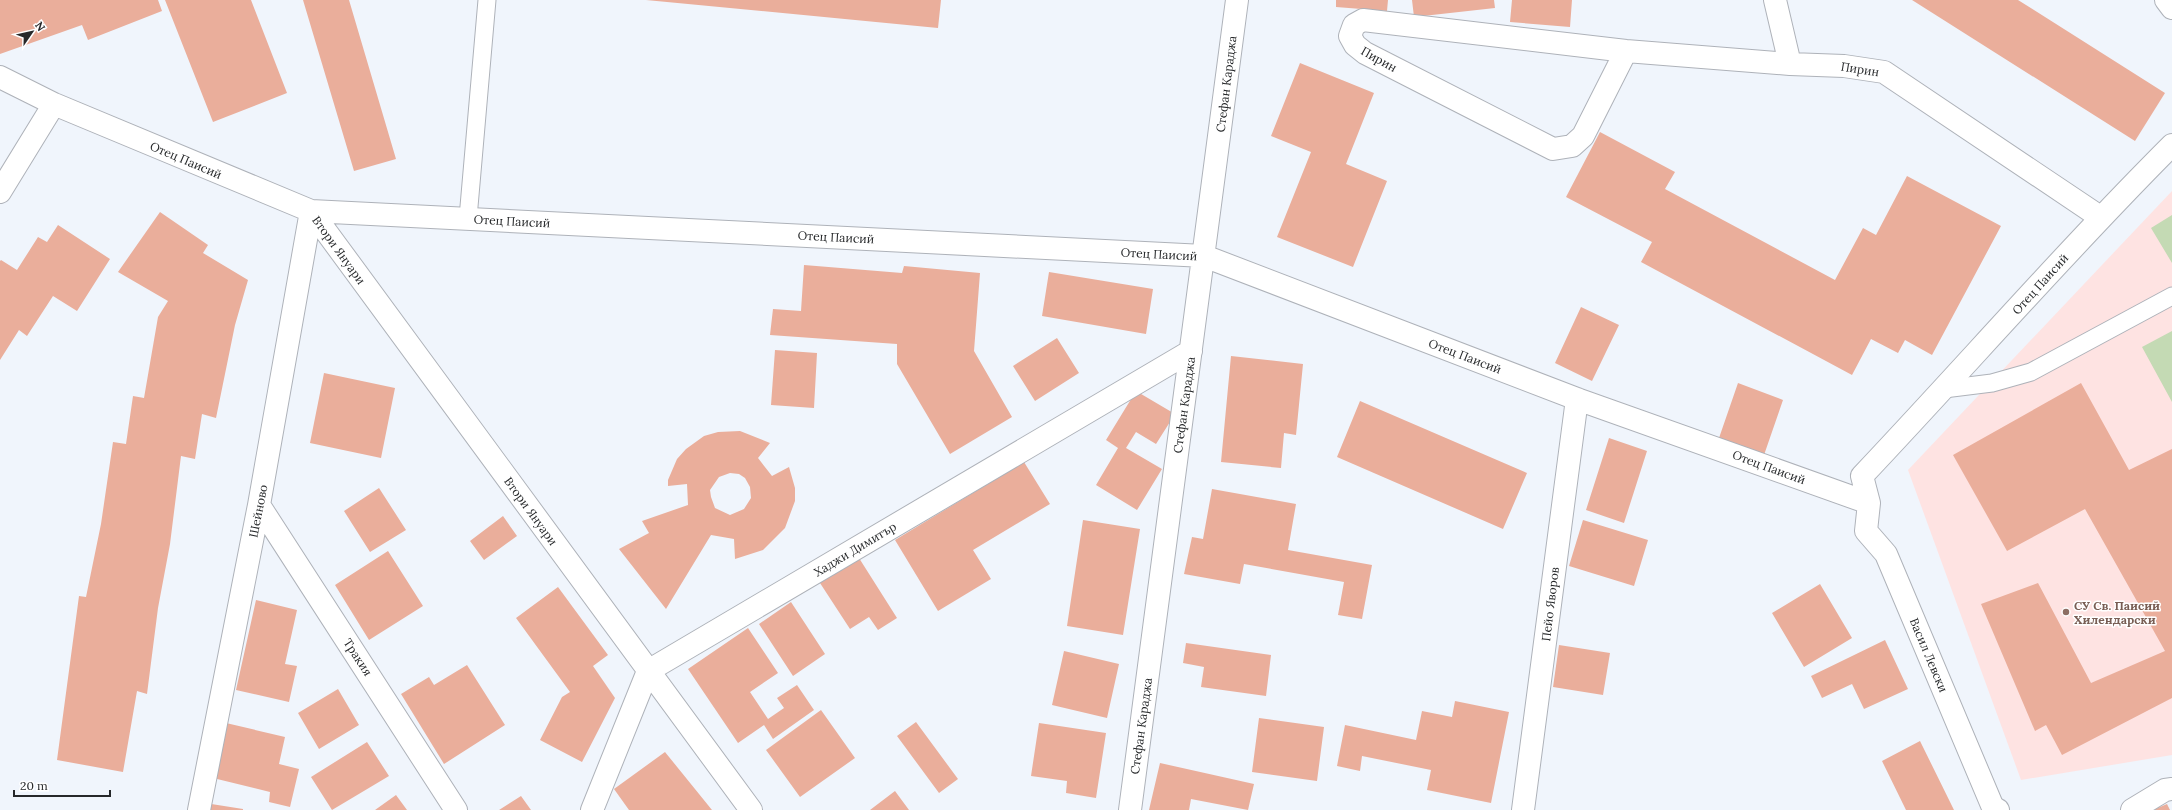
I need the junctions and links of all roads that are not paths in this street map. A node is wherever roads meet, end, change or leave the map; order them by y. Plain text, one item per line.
1 (487, 0) edge
2 (1237, 0) edge
3 (1775, 0) edge
4 (2166, 0) edge
5 (2172, 8) edge
6 (1626, 51) junction
7 (1790, 64) junction
8 (0, 78) edge
9 (54, 104) junction
10 (2172, 145) edge
11 (0, 192) edge
12 (311, 211) junction
13 (2100, 217) junction
14 (468, 218) junction
15 (1204, 256) junction
16 (2172, 296) edge
17 (1191, 350) junction
18 (1944, 389) junction
19 (1577, 399) junction
20 (1869, 503) junction
21 (259, 505) junction
22 (648, 671) junction
23 (2172, 789) edge
24 (1995, 809) edge
25 (199, 810) edge
26 (456, 810) edge
27 (592, 810) edge
28 (751, 810) edge
29 (1130, 810) edge
30 (1523, 810) edge
31 (2132, 810) edge

1 - 14 lane
2 - 15 street, Стефан Караджа
3 - 7 street
4 - 5 street
6 - 6 street, Пирин
6 - 7 street, Пирин
7 - 13 street, Пирин
8 - 9 street, Отец Паисий
9 - 11 street
9 - 12 street, Отец Паисий
10 - 13 street, Отец Паисий
12 - 14 street, Отец Паисий
12 - 21 street, Шейново
12 - 22 street, Втори Януари
13 - 18 street, Отец Паисий
14 - 15 street, Отец Паисий
15 - 17 street, Стефан Караджа
15 - 19 street, Отец Паисий
16 - 18 lane
17 - 22 street, Хаджи Димитър
17 - 29 street, Стефан Караджа
18 - 20 street, Отец Паисий
19 - 20 street, Отец Паисий
19 - 30 street, Пейо Яворов
20 - 24 street, Васил Левски
21 - 25 street, Шейново
21 - 26 street, Тракия
22 - 27 street
22 - 28 street, Втори Януари
23 - 31 street

